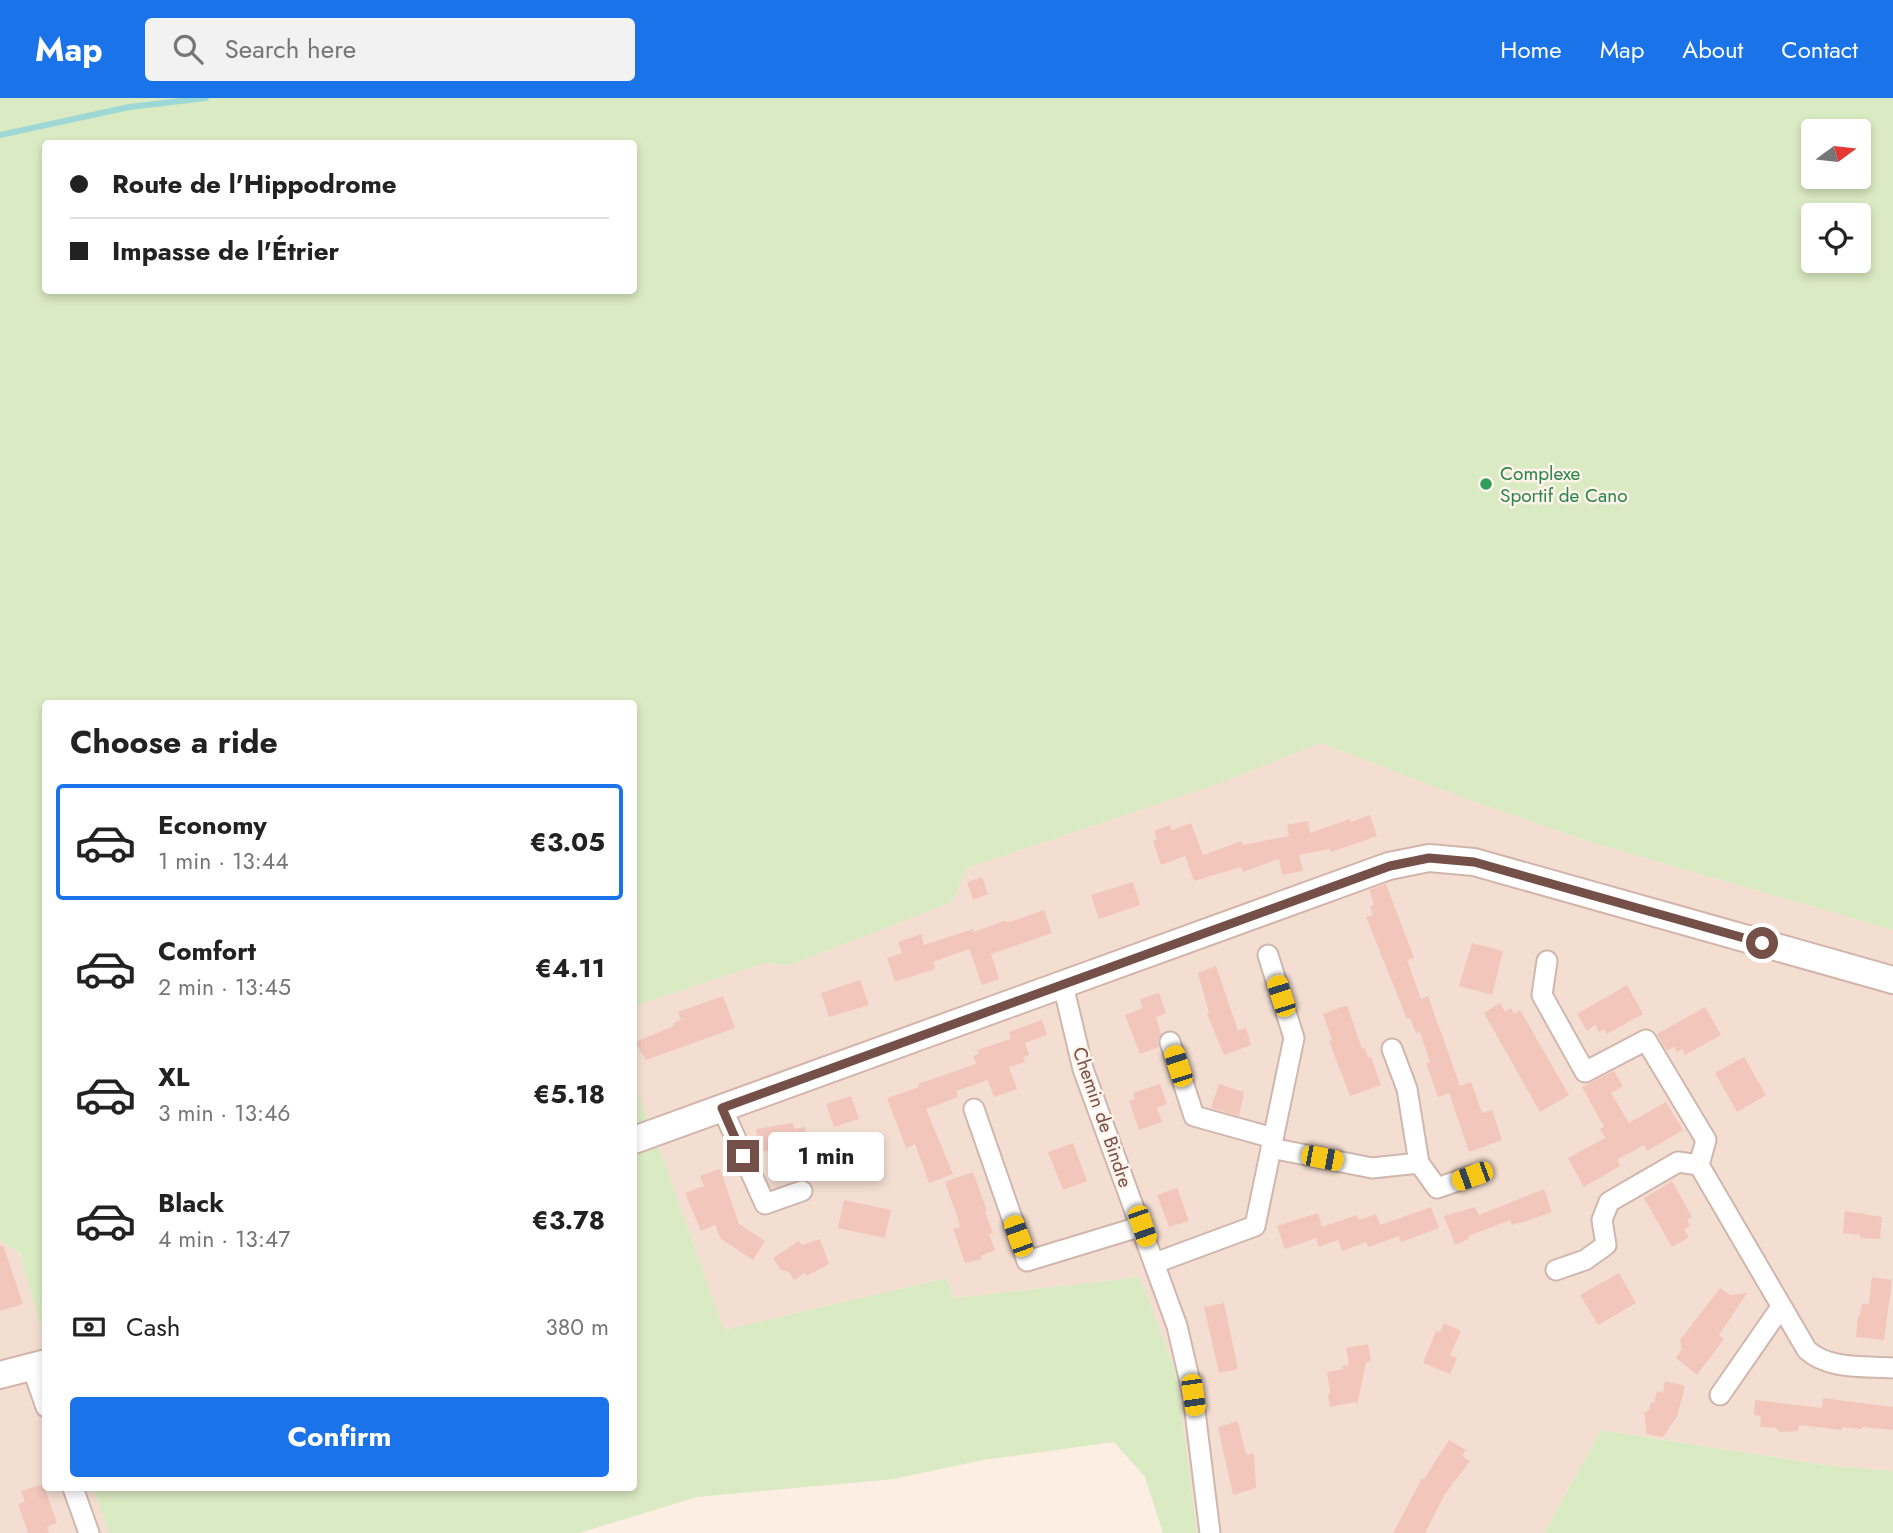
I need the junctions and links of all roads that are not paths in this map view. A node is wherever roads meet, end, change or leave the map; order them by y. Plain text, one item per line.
1 (1268, 955) dead end
2 (1547, 961) dead end
3 (1893, 980) edge
4 (1063, 985) junction
5 (1170, 1042) dead end
6 (1392, 1049) dead end
7 (722, 1108) junction
8 (974, 1110) dead end
9 (637, 1139) edge
10 (1273, 1143) junction
11 (1419, 1163) junction
12 (1699, 1166) junction
13 (1472, 1176) dead end
14 (802, 1191) dead end
15 (1142, 1226) junction
16 (1154, 1263) junction
17 (1556, 1270) dead end
18 (1781, 1307) junction
19 (39, 1365) edge
20 (1893, 1368) edge
21 (0, 1375) edge
22 (42, 1383) edge
23 (1720, 1395) dead end
24 (74, 1491) edge
25 (89, 1533) edge
26 (1210, 1533) edge

1 - 10 street
2 - 12 street
3 - 4 main road
4 - 7 main road
4 - 15 street, Chemin de Bindre
5 - 10 street
6 - 11 street
7 - 9 main road
7 - 14 street
8 - 15 street
10 - 11 street
10 - 16 street
11 - 13 street
12 - 17 street
12 - 18 street
15 - 16 street, Chemin de Bindre
16 - 26 street, Chemin de Bindre
18 - 20 street
18 - 23 street
19 - 21 main road
19 - 22 street
24 - 25 street

